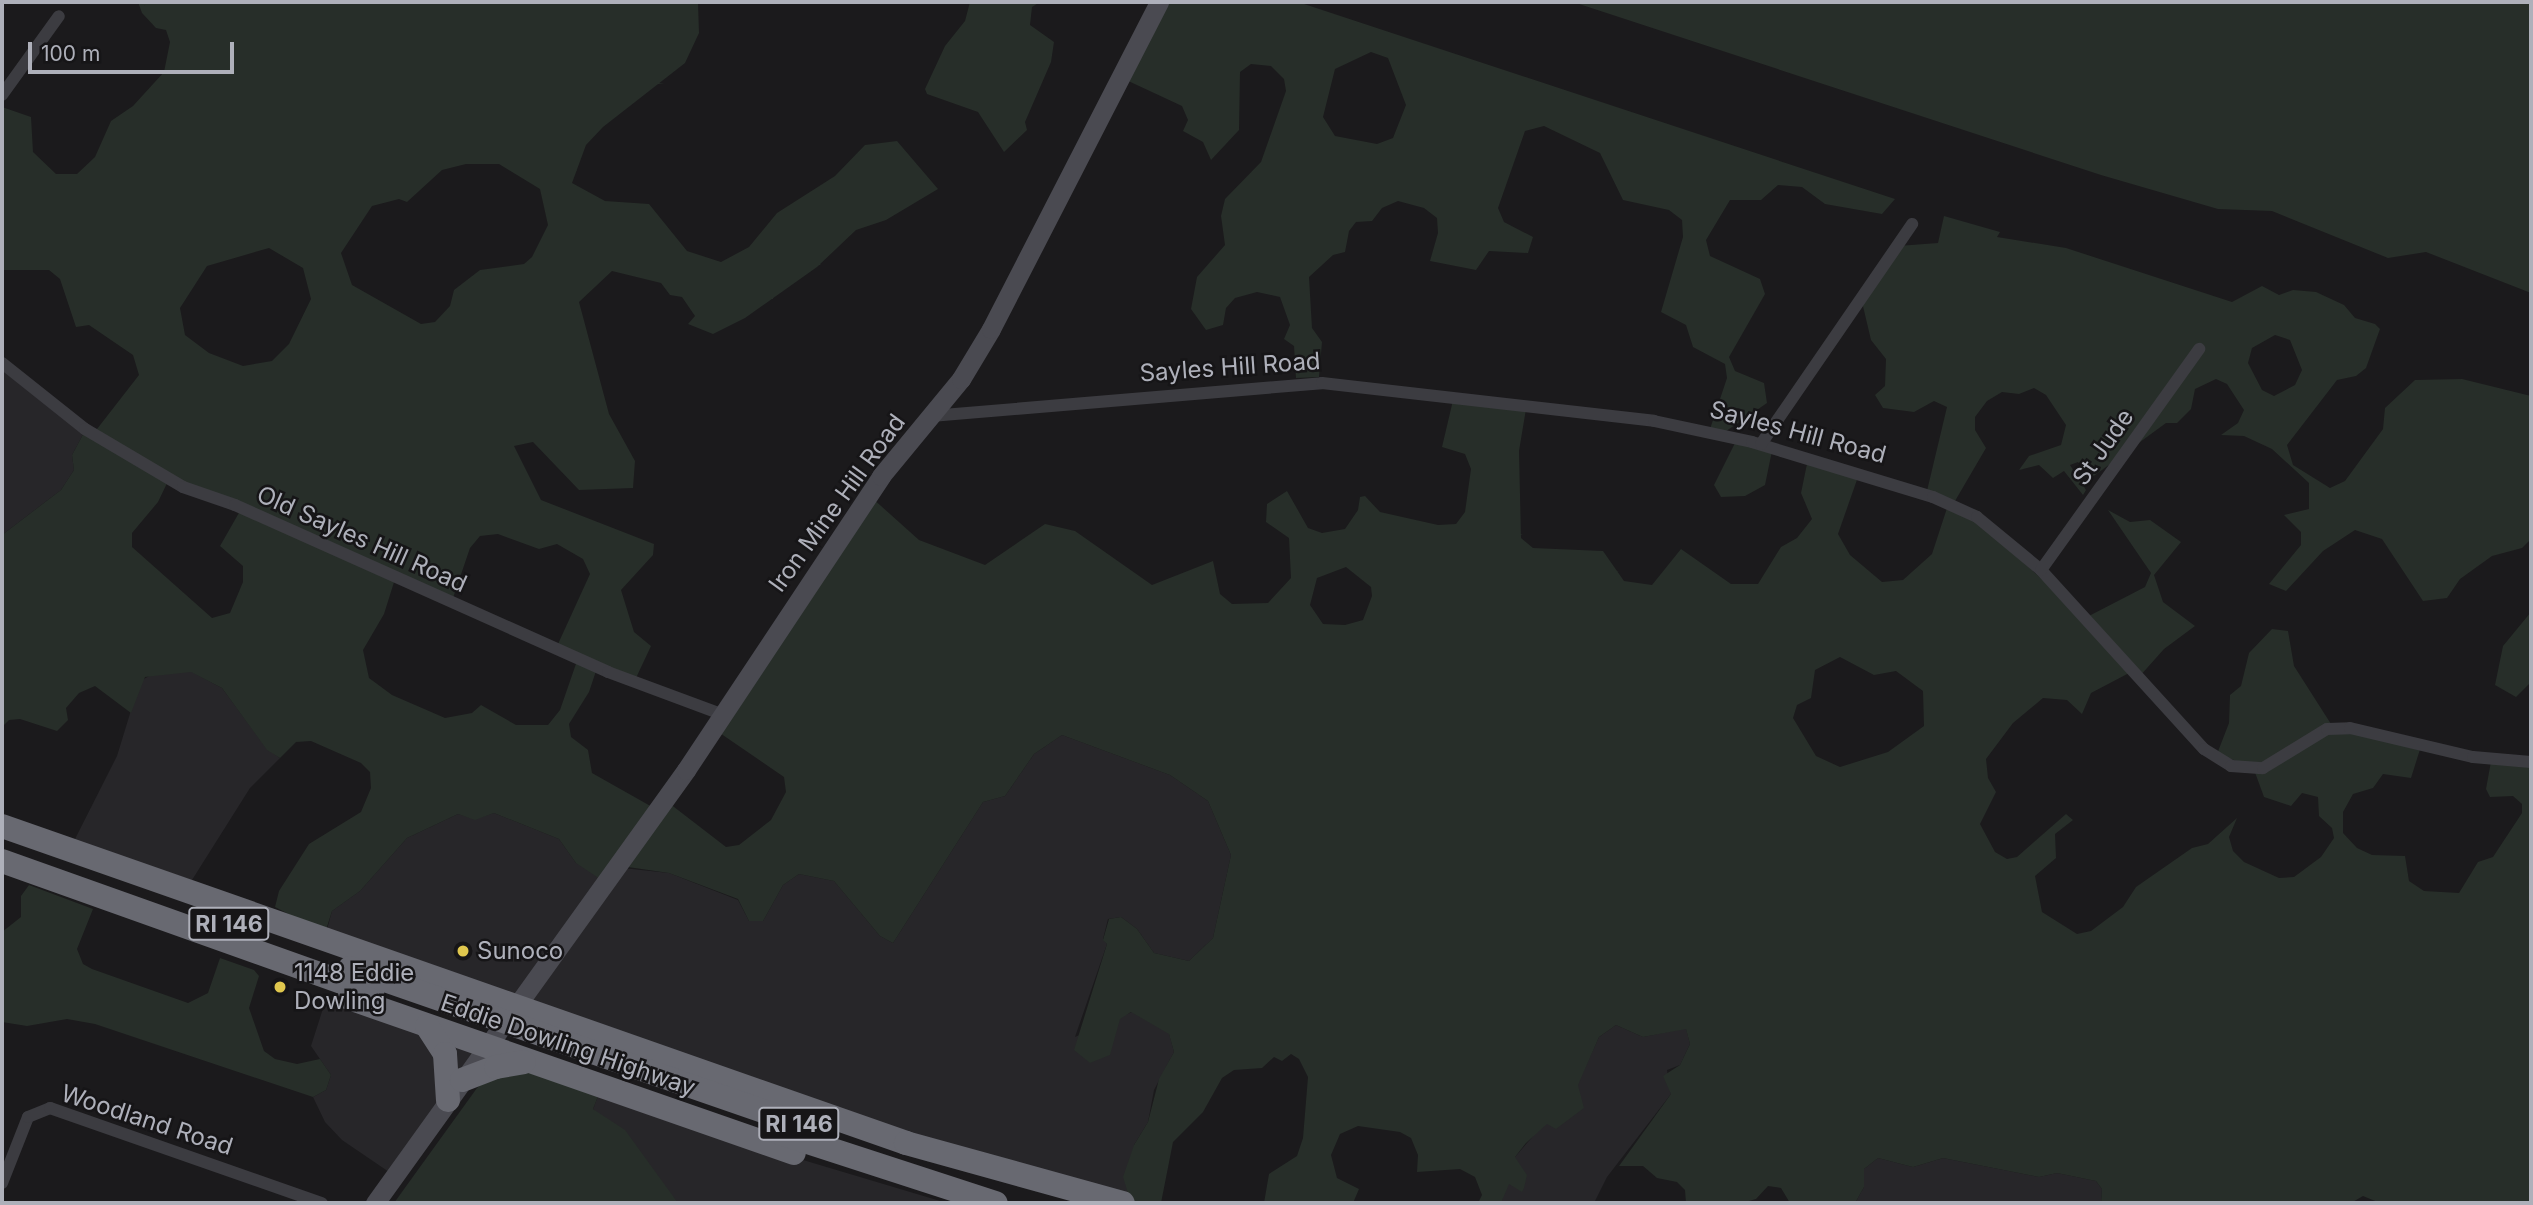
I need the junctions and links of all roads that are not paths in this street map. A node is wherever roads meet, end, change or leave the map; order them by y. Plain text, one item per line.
1 (1159, 2) edge
2 (59, 16) dead end
3 (2, 94) edge
4 (1912, 224) dead end
5 (2199, 349) dead end
6 (4, 366) edge
7 (931, 416) junction
8 (1761, 444) junction
9 (2041, 570) junction
10 (722, 714) junction
11 (2531, 762) edge
12 (2, 826) edge
13 (2, 842) edge
14 (2, 861) edge
15 (2, 875) edge
16 (513, 1007) junction
17 (444, 1017) junction
18 (484, 1046) junction
19 (535, 1049) junction
20 (455, 1090) junction
21 (2, 1183) edge
22 (322, 1203) edge
23 (375, 1203) edge
24 (947, 1203) edge
25 (996, 1203) edge
26 (1060, 1203) edge
27 (1123, 1203) edge

1 - 7 street, Iron Mine Hill Road
2 - 3 street
4 - 8 street
5 - 9 street, St Jude
6 - 10 street, Old Sayles Hill Road
7 - 8 street, Sayles Hill Road
7 - 10 street, Iron Mine Hill Road
8 - 9 street, Sayles Hill Road
9 - 11 street, Sayles Hill Road
10 - 16 street, Iron Mine Hill Road
12 - 16 highway
13 - 17 highway, Eddie Dowling Highway / RI 146
14 - 17 highway, Eddie Dowling Highway / RI 146
15 - 17 highway
16 - 18 street
16 - 27 highway
17 - 18 highway
17 - 19 highway, Eddie Dowling Highway / RI 146
17 - 20 highway
18 - 19 highway
18 - 20 street
19 - 20 highway
19 - 24 highway
19 - 25 highway, Eddie Dowling Highway / RI 146
19 - 26 highway, Eddie Dowling Highway / RI 146
20 - 23 street
21 - 22 street, Woodland Road

